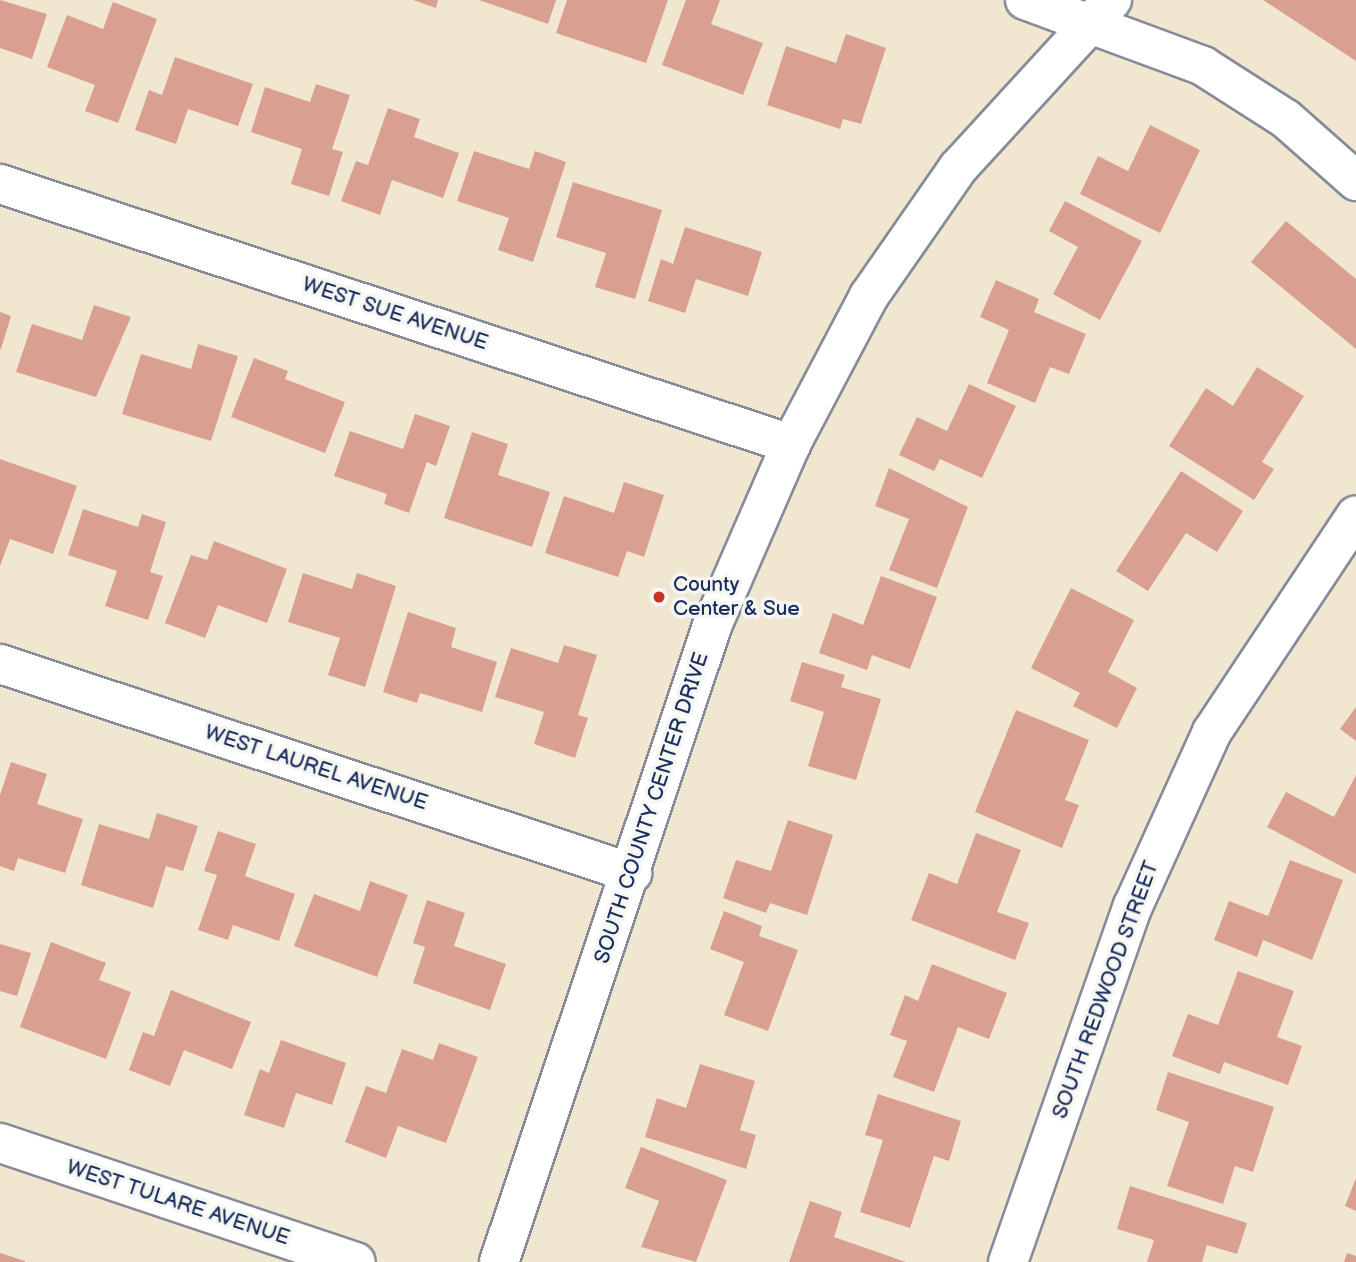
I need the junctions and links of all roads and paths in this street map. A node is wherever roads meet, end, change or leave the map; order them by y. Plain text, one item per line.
1 (1025, 0) edge
2 (1102, 11) edge
3 (1356, 181) edge
4 (0, 184) edge
5 (791, 444) junction
6 (1356, 515) edge
7 (0, 664) edge
8 (632, 873) junction
9 (0, 1143) edge
10 (356, 1262) edge
11 (499, 1262) edge
12 (1008, 1262) edge

1 - 2 street
2 - 3 street
2 - 5 street, SOUTH COUNTY CENTER DRIVE
4 - 5 street, WEST SUE AVENUE
5 - 8 street, SOUTH COUNTY CENTER DRIVE
6 - 12 street, SOUTH REDWOOD STREET
7 - 8 street, WEST LAUREL AVENUE
8 - 11 street, SOUTH COUNTY CENTER DRIVE
9 - 10 street, WEST TULARE AVENUE

